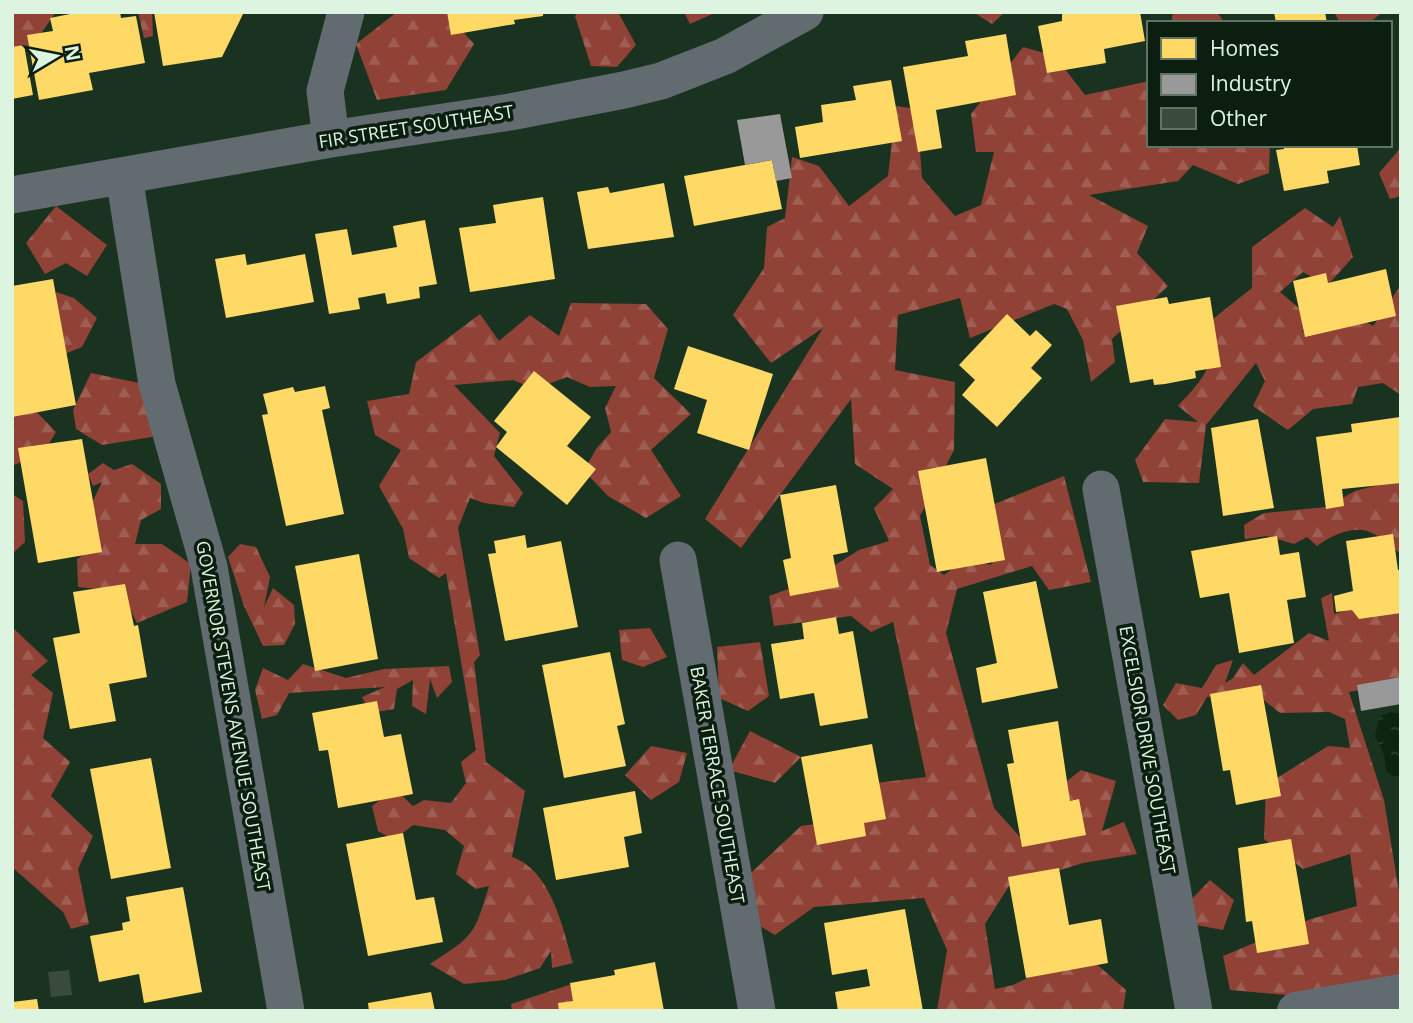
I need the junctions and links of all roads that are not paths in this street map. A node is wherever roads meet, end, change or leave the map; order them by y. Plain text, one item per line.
1 (346, 12) edge
2 (805, 12) edge
3 (331, 139) junction
4 (124, 176) junction
5 (12, 195) edge
6 (1101, 489) dead end
7 (678, 560) dead end
8 (1401, 993) edge
9 (286, 1011) edge
10 (757, 1011) edge
11 (1194, 1011) edge
12 (1296, 1011) edge

1 - 3 street
2 - 3 street, FIR STREET SOUTHEAST
3 - 4 street, FIR STREET SOUTHEAST
4 - 5 street, FIR STREET SOUTHEAST
4 - 9 street, GOVERNOR STEVENS AVENUE SOUTHEAST
6 - 11 street, EXCELSIOR DRIVE SOUTHEAST
7 - 10 street, BAKER TERRACE SOUTHEAST
8 - 12 street

